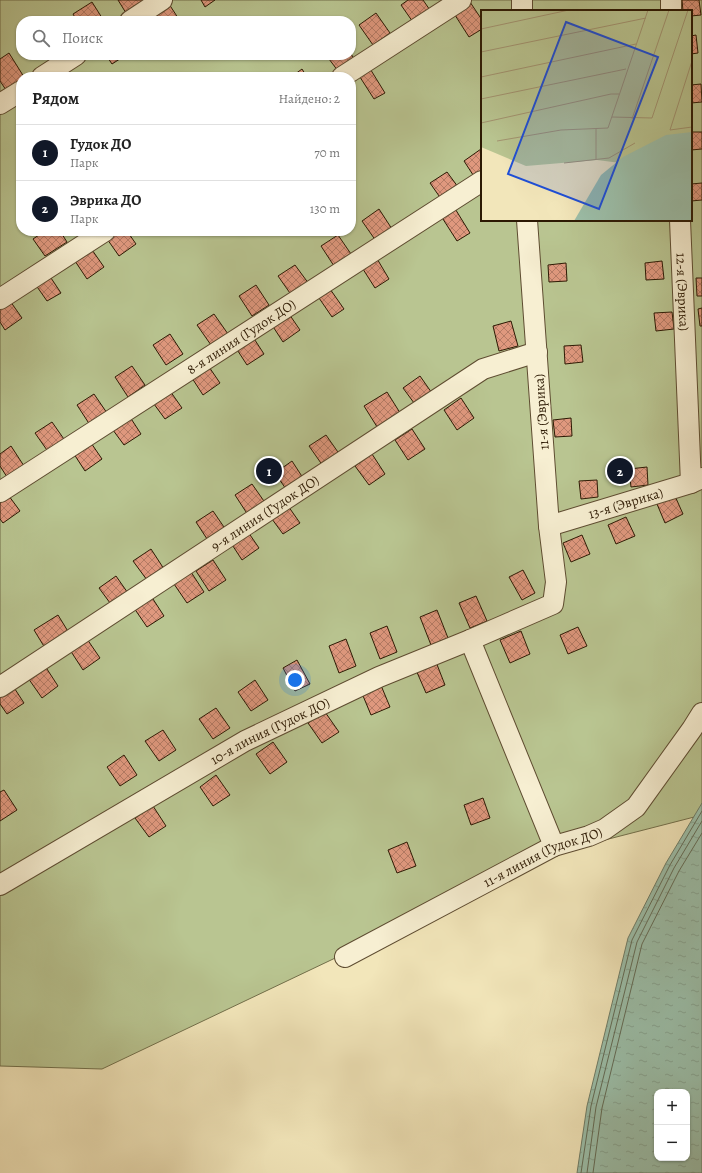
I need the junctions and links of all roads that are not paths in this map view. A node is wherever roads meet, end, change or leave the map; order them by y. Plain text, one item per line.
1 (162, 0) edge
2 (461, 0) edge
3 (138, 16) edge
4 (68, 60) edge
5 (50, 72) edge
6 (350, 72) edge
7 (16, 93) edge
8 (0, 104) edge
9 (481, 182) edge
10 (527, 221) edge
11 (680, 221) edge
12 (97, 236) edge
13 (0, 299) edge
14 (537, 352) junction
15 (697, 481) edge
16 (0, 492) edge
17 (549, 526) junction
18 (553, 604) joint
19 (470, 640) junction
20 (0, 687) edge
21 (702, 713) edge
22 (554, 846) junction
23 (0, 886) edge
24 (345, 957) dead end

1 - 3 lane
2 - 6 lane
4 - 5 lane
7 - 8 lane
9 - 16 lane, 8-я линия (Гудок ДО)
10 - 14 lane, 11-я (Эврика)
11 - 15 lane, 12-я (Эврика)
12 - 13 lane
14 - 17 lane, 11-я (Эврика)
14 - 20 lane, 9-я линия (Гудок ДО)
15 - 17 lane, 13-я (Эврика)
17 - 18 lane, 11-я (Эврика)
18 - 19 lane, 10-я линия (Гудок ДО)
19 - 22 lane
19 - 23 lane, 10-я линия (Гудок ДО)
21 - 22 lane, 11-я линия (Гудок ДО)
22 - 24 lane, 11-я линия (Гудок ДО)

